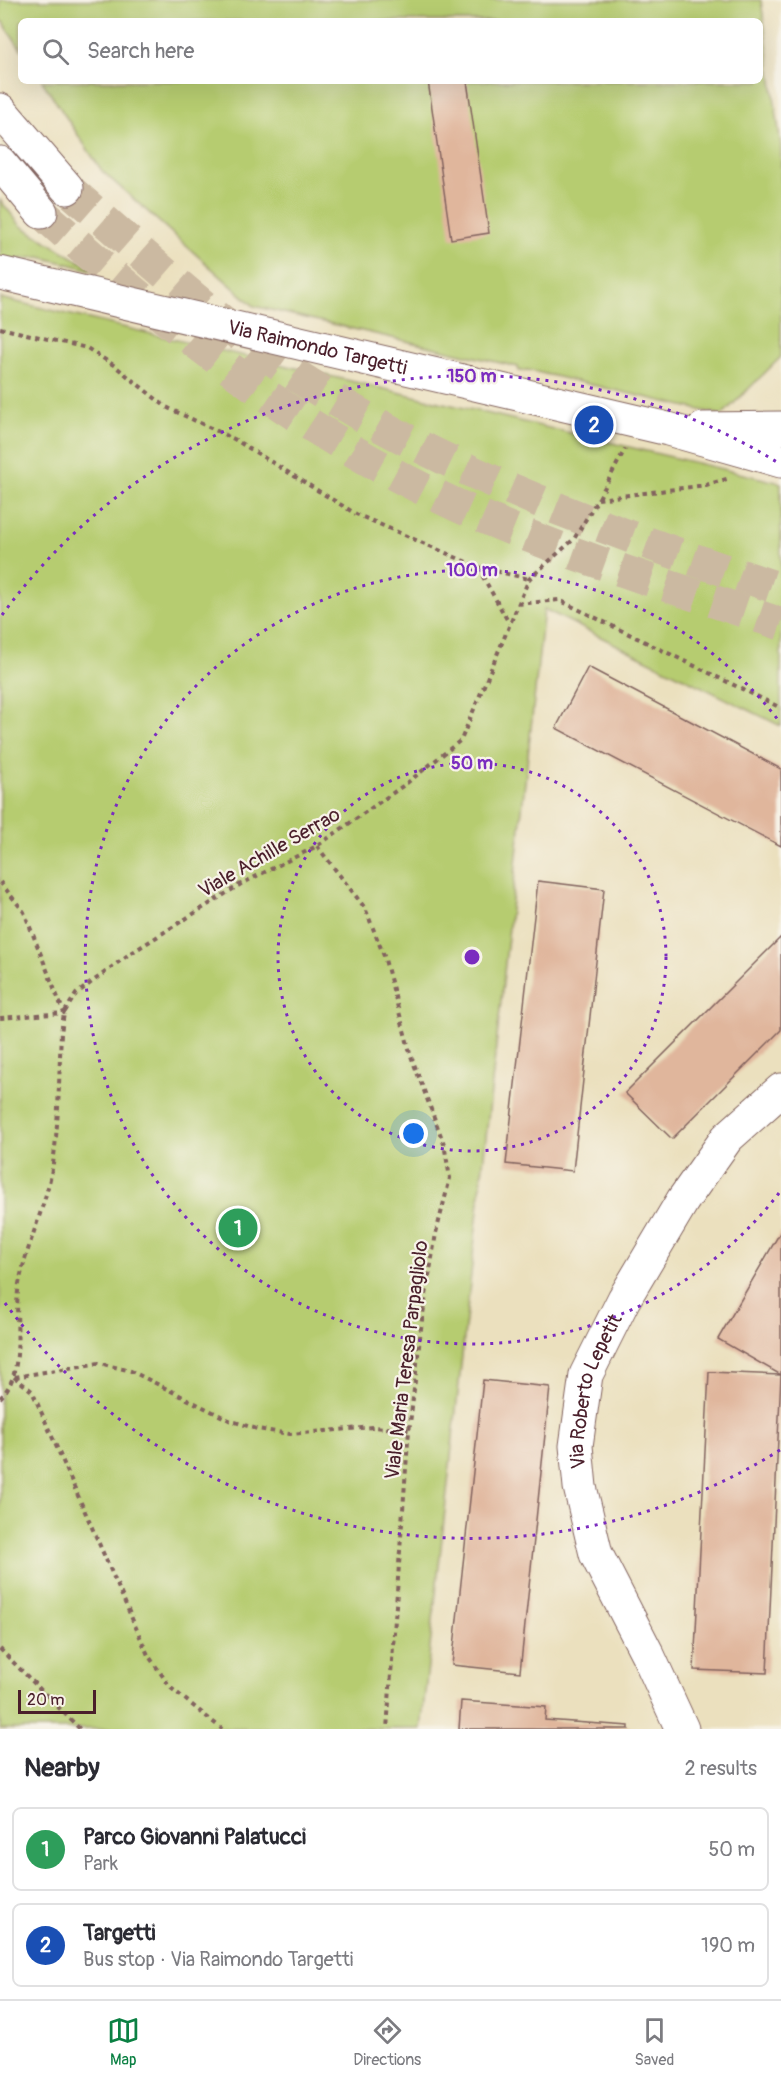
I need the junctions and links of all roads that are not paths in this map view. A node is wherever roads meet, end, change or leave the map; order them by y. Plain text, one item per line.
1 (0, 110) edge
2 (0, 163) edge
3 (68, 188) tunnel mouth
4 (41, 212) tunnel mouth
5 (0, 273) edge
6 (654, 426) junction
7 (778, 428) edge
8 (781, 461) edge
9 (781, 1090) edge
10 (682, 1729) edge

1 - 3 street
2 - 4 street
5 - 6 street, Via Raimondo Targetti
6 - 7 street, Via Raimondo Targetti
6 - 8 street, Via Raimondo Targetti
7 - 8 street
9 - 10 street, Via Roberto Lepetit

